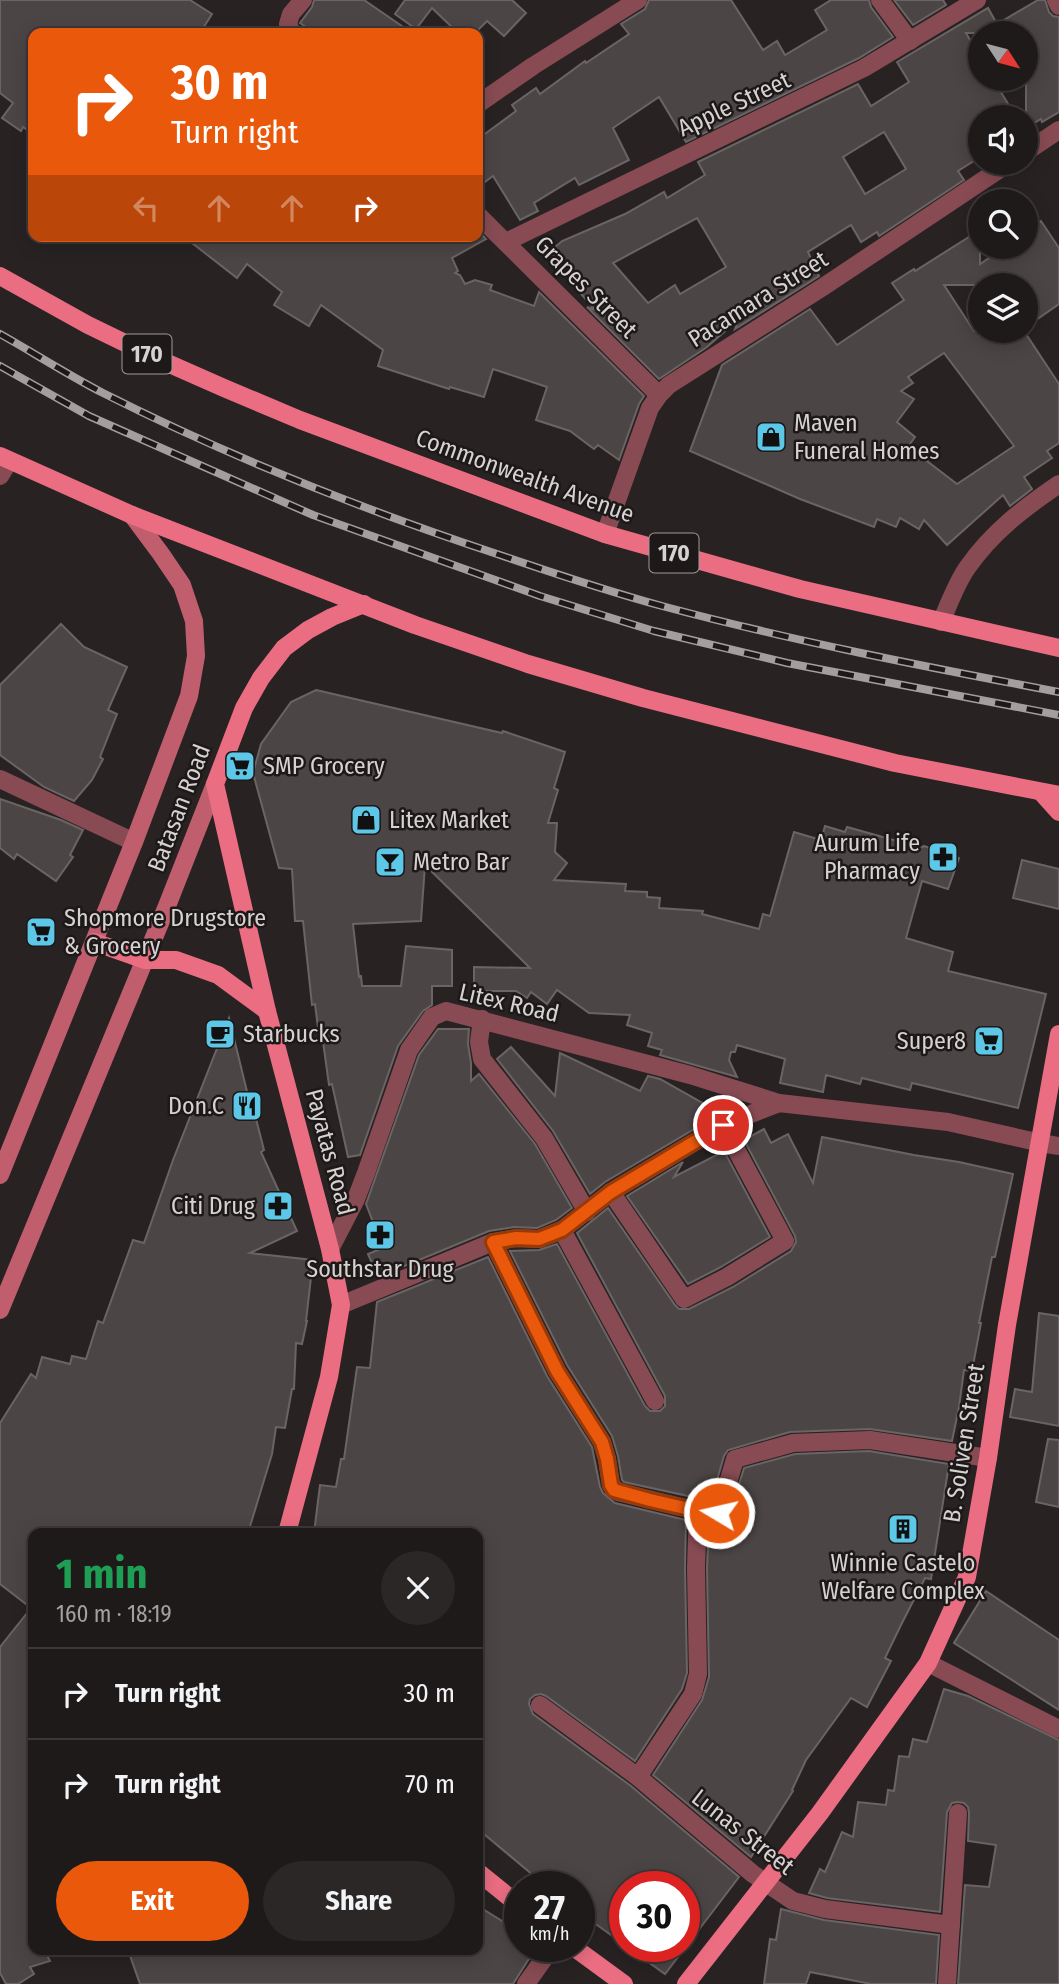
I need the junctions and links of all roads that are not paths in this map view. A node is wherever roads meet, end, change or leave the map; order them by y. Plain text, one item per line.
1 (303, 0) edge
2 (638, 0) edge
3 (880, 0) edge
4 (977, 0) edge
5 (1056, 0) edge
6 (1059, 6) edge
7 (290, 28) edge
8 (910, 41) junction
9 (483, 101) edge
10 (1059, 130) edge
11 (1038, 144) edge
12 (991, 175) edge
13 (483, 220) edge
14 (506, 242) junction
15 (0, 276) edge
16 (659, 395) junction
17 (3, 465) edge
18 (1059, 484) edge
19 (132, 515) junction
20 (605, 534) junction
21 (364, 604) junction
22 (941, 622) junction
23 (1059, 648) edge
24 (0, 779) edge
25 (215, 784) junction
26 (1050, 793) edge
27 (1059, 812) edge
28 (134, 842) junction
29 (94, 942) junction
30 (145, 960) junction
31 (267, 1011) junction
32 (482, 1019) junction
33 (1059, 1034) edge
34 (779, 1103) junction
35 (723, 1125) junction
36 (1050, 1144) edge
37 (0, 1175) edge
38 (611, 1192) junction
39 (587, 1212) junction
40 (562, 1230) junction
41 (493, 1242) junction
42 (330, 1249) junction
43 (341, 1305) junction
44 (0, 1310) edge
45 (655, 1401) dead end
46 (988, 1458) junction
47 (698, 1511) junction
48 (289, 1528) edge
49 (928, 1663) junction
50 (540, 1705) dead end
51 (1059, 1729) edge
52 (638, 1777) junction
53 (958, 1813) dead end
54 (483, 1876) edge
55 (765, 1883) junction
56 (504, 1893) edge
57 (951, 1926) junction
58 (542, 1962) edge
59 (594, 1962) edge
60 (526, 1984) edge
61 (624, 1984) edge
62 (686, 1984) edge
63 (947, 1984) edge

1 - 7 street
2 - 9 street
3 - 8 street
4 - 8 street, Apple Street
5 - 6 street
8 - 14 street, Apple Street
10 - 11 street
12 - 16 street, Pacamara Street
13 - 14 street, Grapes Street
14 - 16 street, Grapes Street
15 - 20 main road, Commonwealth Avenue / 170
16 - 20 street, Pacamara Street
17 - 19 main road
18 - 22 street
19 - 21 main road
19 - 28 main road, Batasan Road
20 - 22 main road, Commonwealth Avenue / 170
21 - 25 main road, Batasan Road
21 - 26 main road
22 - 23 main road, Commonwealth Avenue / 170
24 - 28 street
25 - 30 main road, Batasan Road
25 - 31 main road, Payatas Road
26 - 27 main road
28 - 29 main road, Batasan Road
29 - 30 main road
29 - 37 main road, Batasan Road
30 - 31 main road
30 - 44 main road, Batasan Road
31 - 42 main road, Payatas Road
32 - 34 street, Litex Road
32 - 39 street
32 - 42 street, Litex Road
33 - 36 main road, B. Soliven Street
34 - 35 street
34 - 36 street, Litex Road
35 - 38 street
35 - 38 street
36 - 46 main road, B. Soliven Street
38 - 39 street
39 - 40 street
40 - 41 street
40 - 45 street
41 - 43 street
41 - 47 street
42 - 43 main road, Payatas Road
43 - 48 main road, Payatas Road
46 - 47 street
46 - 49 main road, B. Soliven Street
47 - 52 street
49 - 51 street
49 - 55 main road, B. Soliven Street
50 - 52 street, Lunas Street
52 - 55 street, Lunas Street
53 - 57 street
54 - 56 main road
55 - 57 street, Lunas Street
55 - 62 main road, B. Soliven Street
57 - 63 street
58 - 60 street
59 - 61 main road

